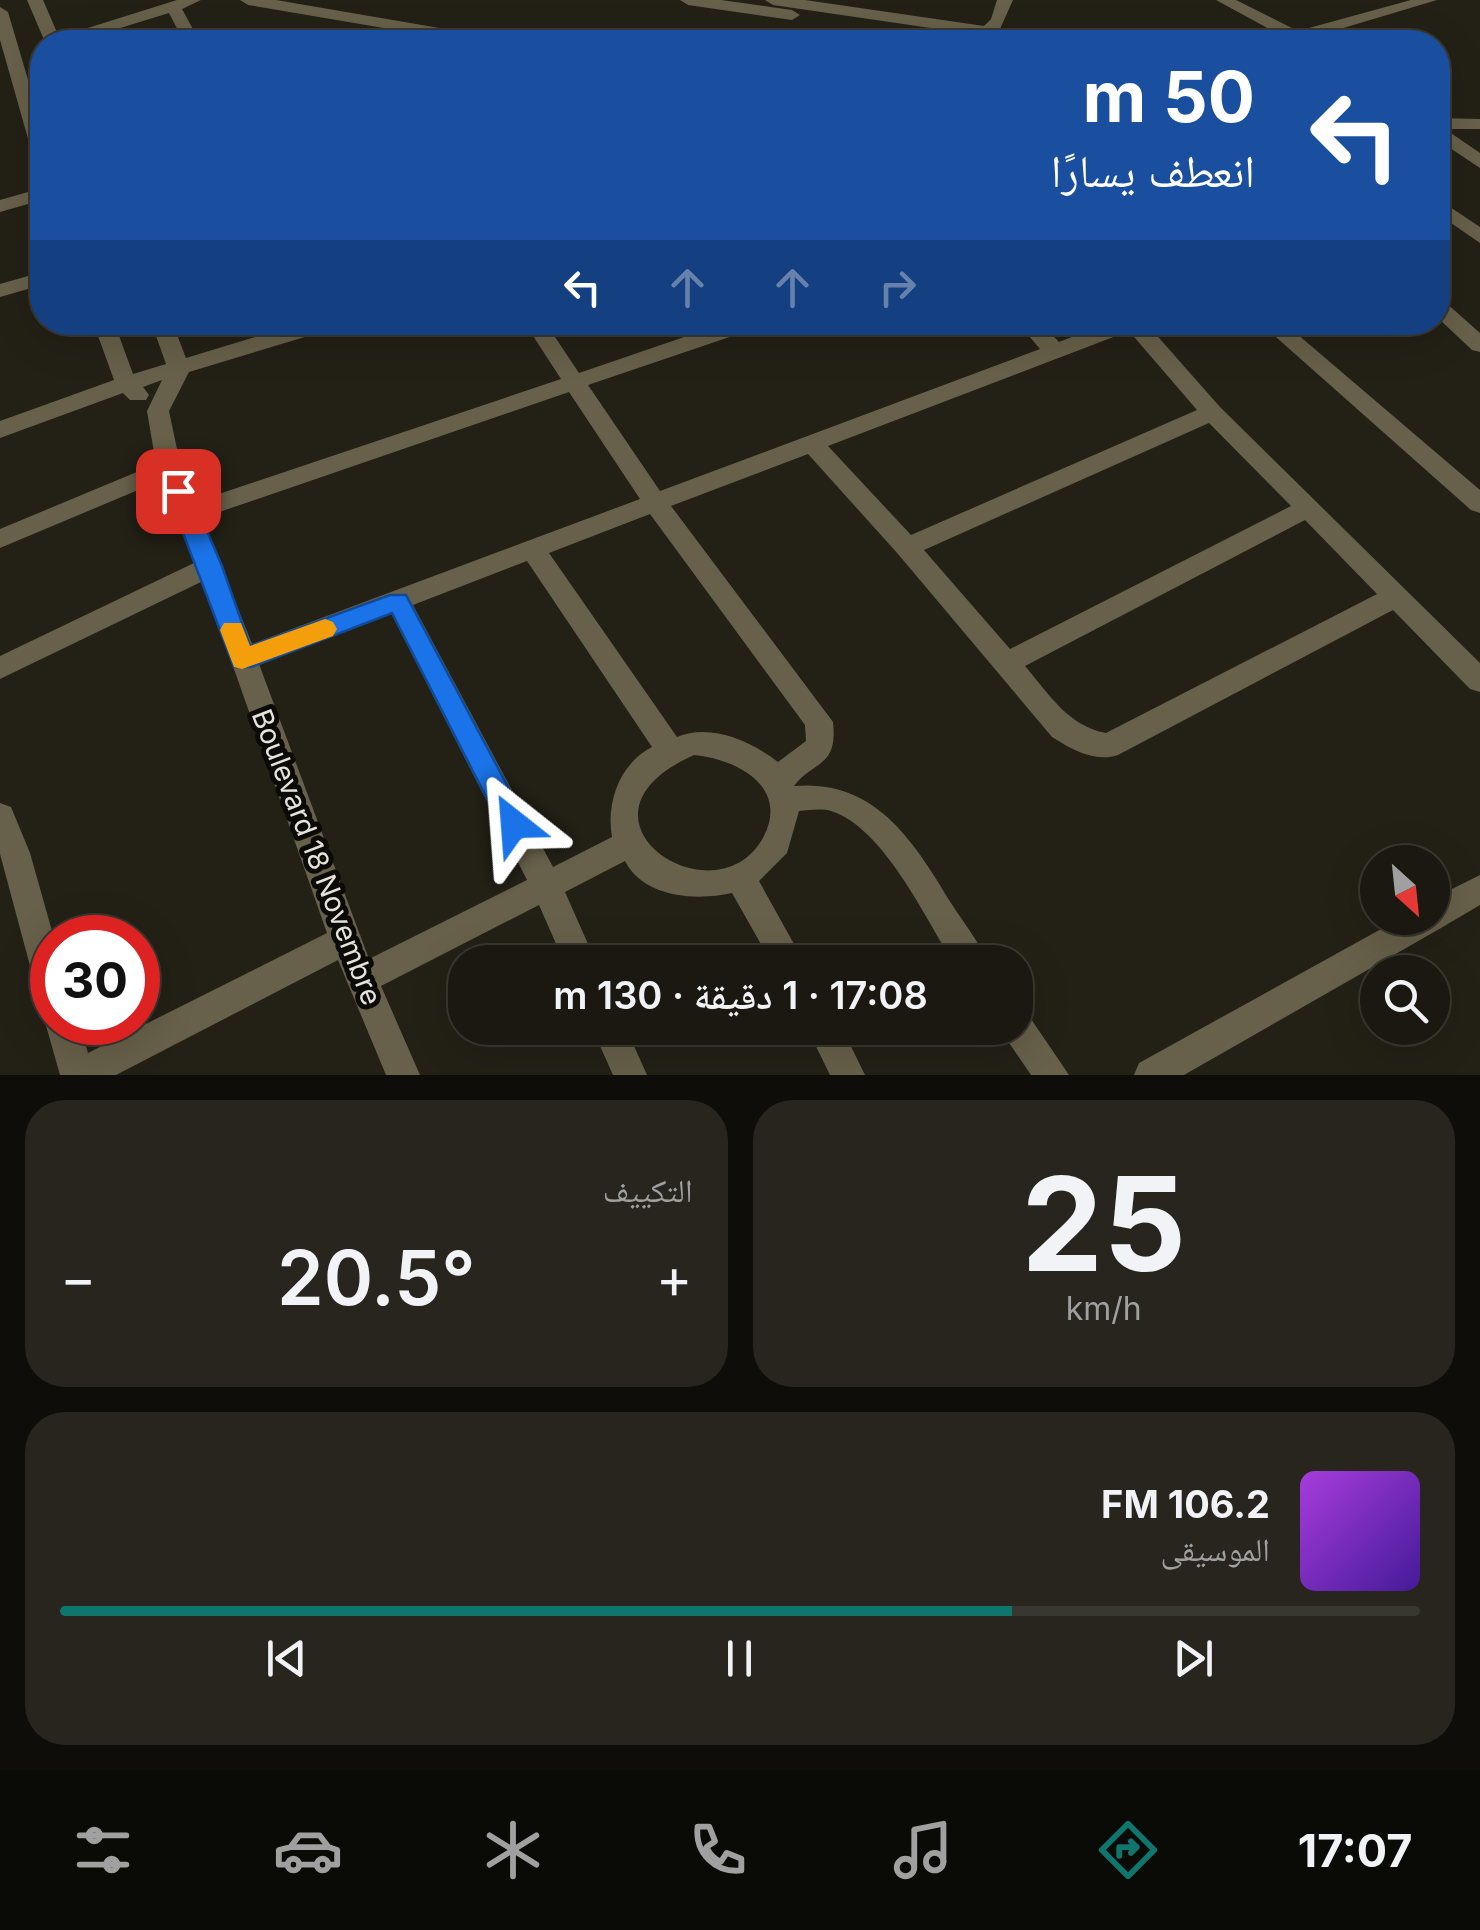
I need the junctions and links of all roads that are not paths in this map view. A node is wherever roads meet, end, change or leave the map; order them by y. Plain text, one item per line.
1 (35, 0) edge
2 (194, 0) edge
3 (248, 0) edge
4 (688, 0) edge
5 (773, 0) edge
6 (1005, 0) edge
7 (1224, 0) edge
8 (1428, 0) edge
9 (174, 8) junction
10 (0, 12) edge
11 (51, 30) edge
12 (98, 30) edge
13 (186, 30) edge
14 (422, 30) edge
15 (912, 30) edge
16 (928, 30) edge
17 (990, 30) edge
18 (1285, 30) edge
19 (1332, 30) edge
20 (14, 55) edge
21 (30, 113) edge
22 (1450, 129) edge
23 (1480, 135) edge
24 (1450, 137) edge
25 (1480, 162) edge
26 (30, 197) edge
27 (0, 206) edge
28 (1450, 214) edge
29 (1480, 237) edge
30 (30, 282) edge
31 (0, 291) edge
32 (1450, 319) edge
33 (108, 335) edge
34 (166, 335) edge
35 (289, 335) edge
36 (543, 335) edge
37 (715, 335) edge
38 (1040, 335) edge
39 (1096, 335) edge
40 (1144, 335) edge
41 (1284, 335) edge
42 (1480, 346) edge
43 (1054, 350) junction
44 (179, 370) junction
45 (126, 384) junction
46 (576, 384) junction
47 (158, 411) junction
48 (1212, 412) junction
49 (0, 430) edge
50 (813, 444) junction
51 (169, 468) junction
52 (1480, 504) edge
53 (658, 505) junction
54 (1306, 508) junction
55 (188, 514) junction
56 (0, 539) edge
57 (907, 546) junction
58 (534, 551) junction
59 (210, 566) junction
60 (1394, 598) junction
61 (398, 602) junction
62 (242, 660) junction
63 (1006, 663) junction
64 (0, 668) edge
65 (1480, 681) edge
66 (669, 749) junction
67 (779, 789) junction
68 (0, 816) edge
69 (628, 844) junction
70 (7, 857) edge
71 (740, 877) junction
72 (547, 887) junction
73 (1480, 889) edge
74 (1450, 906) edge
75 (30, 924) edge
76 (1399, 935) edge
77 (345, 940) junction
78 (573, 945) edge
79 (778, 945) edge
80 (960, 945) edge
81 (362, 979) junction
82 (69, 1045) edge
83 (617, 1045) edge
84 (833, 1045) edge
85 (1030, 1045) edge
86 (79, 1075) edge
87 (403, 1075) edge
88 (630, 1075) edge
89 (848, 1075) edge
90 (1052, 1075) edge
91 (1151, 1075) edge

1 - 11 street
2 - 9 street
3 - 14 street
4 - 15 street
5 - 16 street
6 - 17 street
7 - 18 street
8 - 19 street
9 - 12 street
9 - 13 street
10 - 20 street
20 - 21 street
22 - 23 street
24 - 25 street
26 - 27 street
28 - 29 street
30 - 31 street
32 - 42 street
33 - 45 street
34 - 44 street
35 - 44 street
36 - 46 street
37 - 46 street
38 - 43 street
39 - 43 street
40 - 48 street
41 - 52 street
43 - 50 street
44 - 45 street
44 - 47 street
45 - 47 street
45 - 49 street
46 - 53 street
46 - 55 street
47 - 51 street, Boulevard 18 Novembre
48 - 54 street
48 - 57 street
50 - 53 street
50 - 57 street
51 - 55 street, Boulevard 18 Novembre
51 - 56 street
53 - 58 street
53 - 67 street
54 - 60 street
54 - 63 street
55 - 59 street, Boulevard 18 Novembre
57 - 63 street
58 - 61 street
58 - 66 street
59 - 62 street, Boulevard 18 Novembre
59 - 64 street
60 - 63 street
60 - 65 street
61 - 62 street
61 - 72 street
62 - 77 street, Boulevard 18 Novembre
66 - 67 street
66 - 69 street
67 - 71 street
67 - 80 street
68 - 70 street
69 - 71 street
69 - 72 street
70 - 75 street
71 - 79 street
72 - 78 street
72 - 81 street
73 - 74 street
76 - 91 street
77 - 81 street, Boulevard 18 Novembre
77 - 86 street
81 - 87 street, Boulevard 18 Novembre
82 - 86 street
83 - 88 street
84 - 89 street
85 - 90 street

